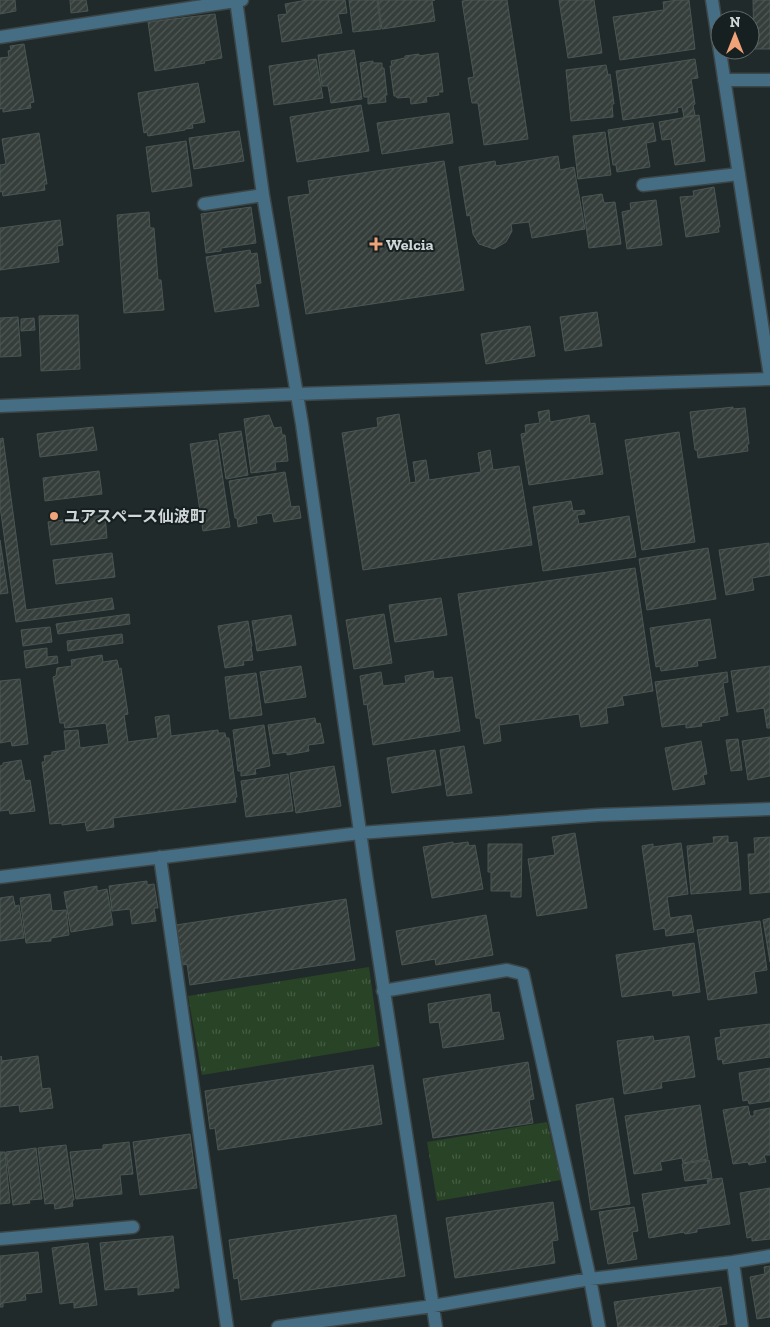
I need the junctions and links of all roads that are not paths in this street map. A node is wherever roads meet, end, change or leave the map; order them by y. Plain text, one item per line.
1 (238, 0) edge
2 (712, 0) edge
3 (0, 37) edge
4 (724, 80) junction
5 (770, 80) edge
6 (739, 174) junction
7 (643, 185) dead end
8 (263, 195) junction
9 (204, 204) dead end
10 (770, 376) edge
11 (770, 380) edge
12 (296, 394) junction
13 (0, 406) edge
14 (770, 809) edge
15 (360, 833) junction
16 (160, 857) junction
17 (0, 877) edge
18 (383, 991) junction
19 (133, 1227) dead end
20 (0, 1239) edge
21 (770, 1256) edge
22 (733, 1262) junction
23 (590, 1280) junction
24 (433, 1306) junction
25 (228, 1327) edge
26 (278, 1327) edge
27 (436, 1327) edge
28 (599, 1327) edge
29 (742, 1327) edge

1 - 3 street
1 - 8 street
2 - 4 street
4 - 5 street
4 - 6 street
6 - 7 street
6 - 10 street
8 - 9 street
8 - 12 street
11 - 12 street
12 - 13 street
12 - 15 street
14 - 15 street
15 - 16 street
15 - 18 street
16 - 17 street
16 - 25 street
18 - 23 street
18 - 24 street
19 - 20 street
21 - 22 street
22 - 23 street
22 - 29 street
23 - 24 street
23 - 28 street
24 - 26 street
24 - 27 street

